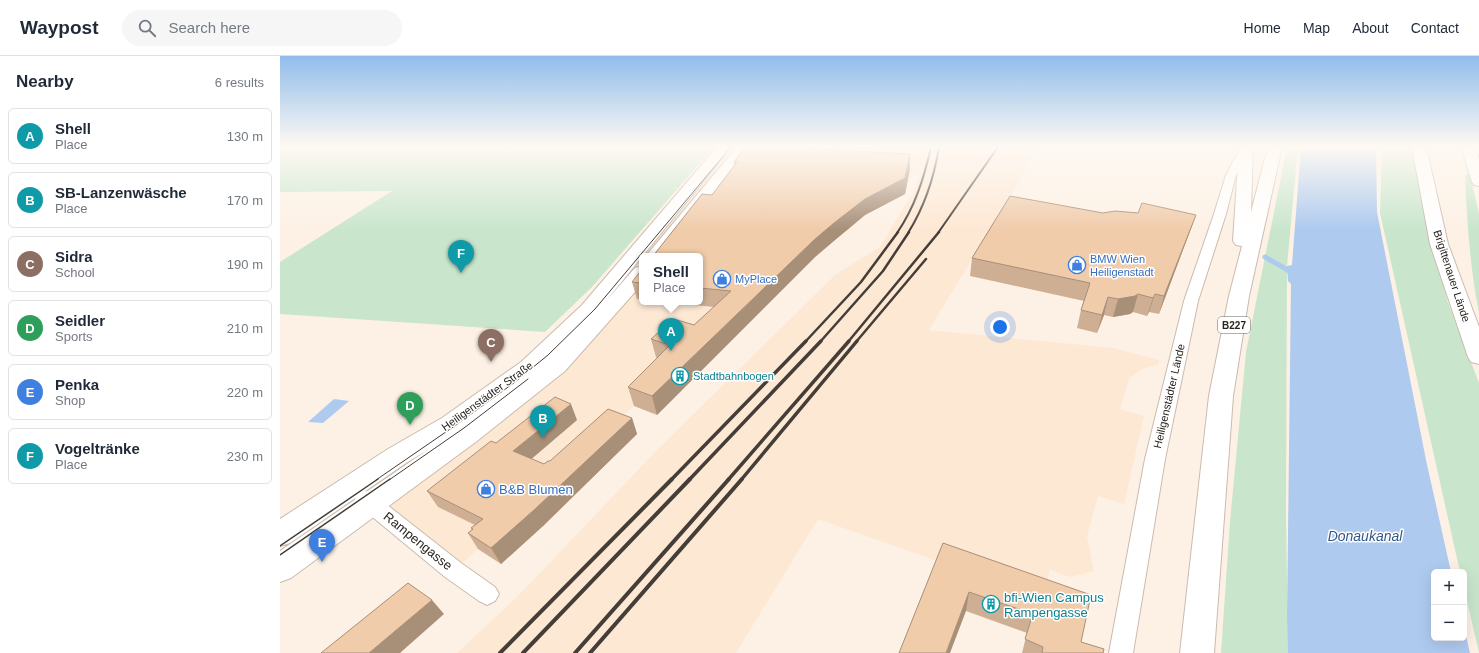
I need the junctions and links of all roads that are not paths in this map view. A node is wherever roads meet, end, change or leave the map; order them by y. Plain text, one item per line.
1 (701, 175) edge
2 (721, 175) edge
3 (1231, 175) edge
4 (1245, 175) edge
5 (1268, 175) edge
6 (1425, 175) edge
7 (657, 253) edge
8 (639, 276) edge
9 (1239, 296) junction
10 (1479, 358) edge
11 (349, 488) junction
12 (372, 504) junction
13 (280, 534) edge
14 (280, 568) edge
15 (487, 594) dead end
16 (1121, 653) edge
17 (1197, 653) edge

1 - 11 main road, Heiligenstädter Straße
2 - 7 main road
3 - 16 street, Heiligenstädter Lände
4 - 9 main road
5 - 9 main road, B227
6 - 10 main road, Brigittenauer Lände
8 - 12 main road, Heiligenstädter Straße
9 - 17 main road, B227
11 - 12 street, Rampengasse
11 - 13 main road, Heiligenstädter Straße
12 - 14 main road, Heiligenstädter Straße
12 - 15 street, Rampengasse

